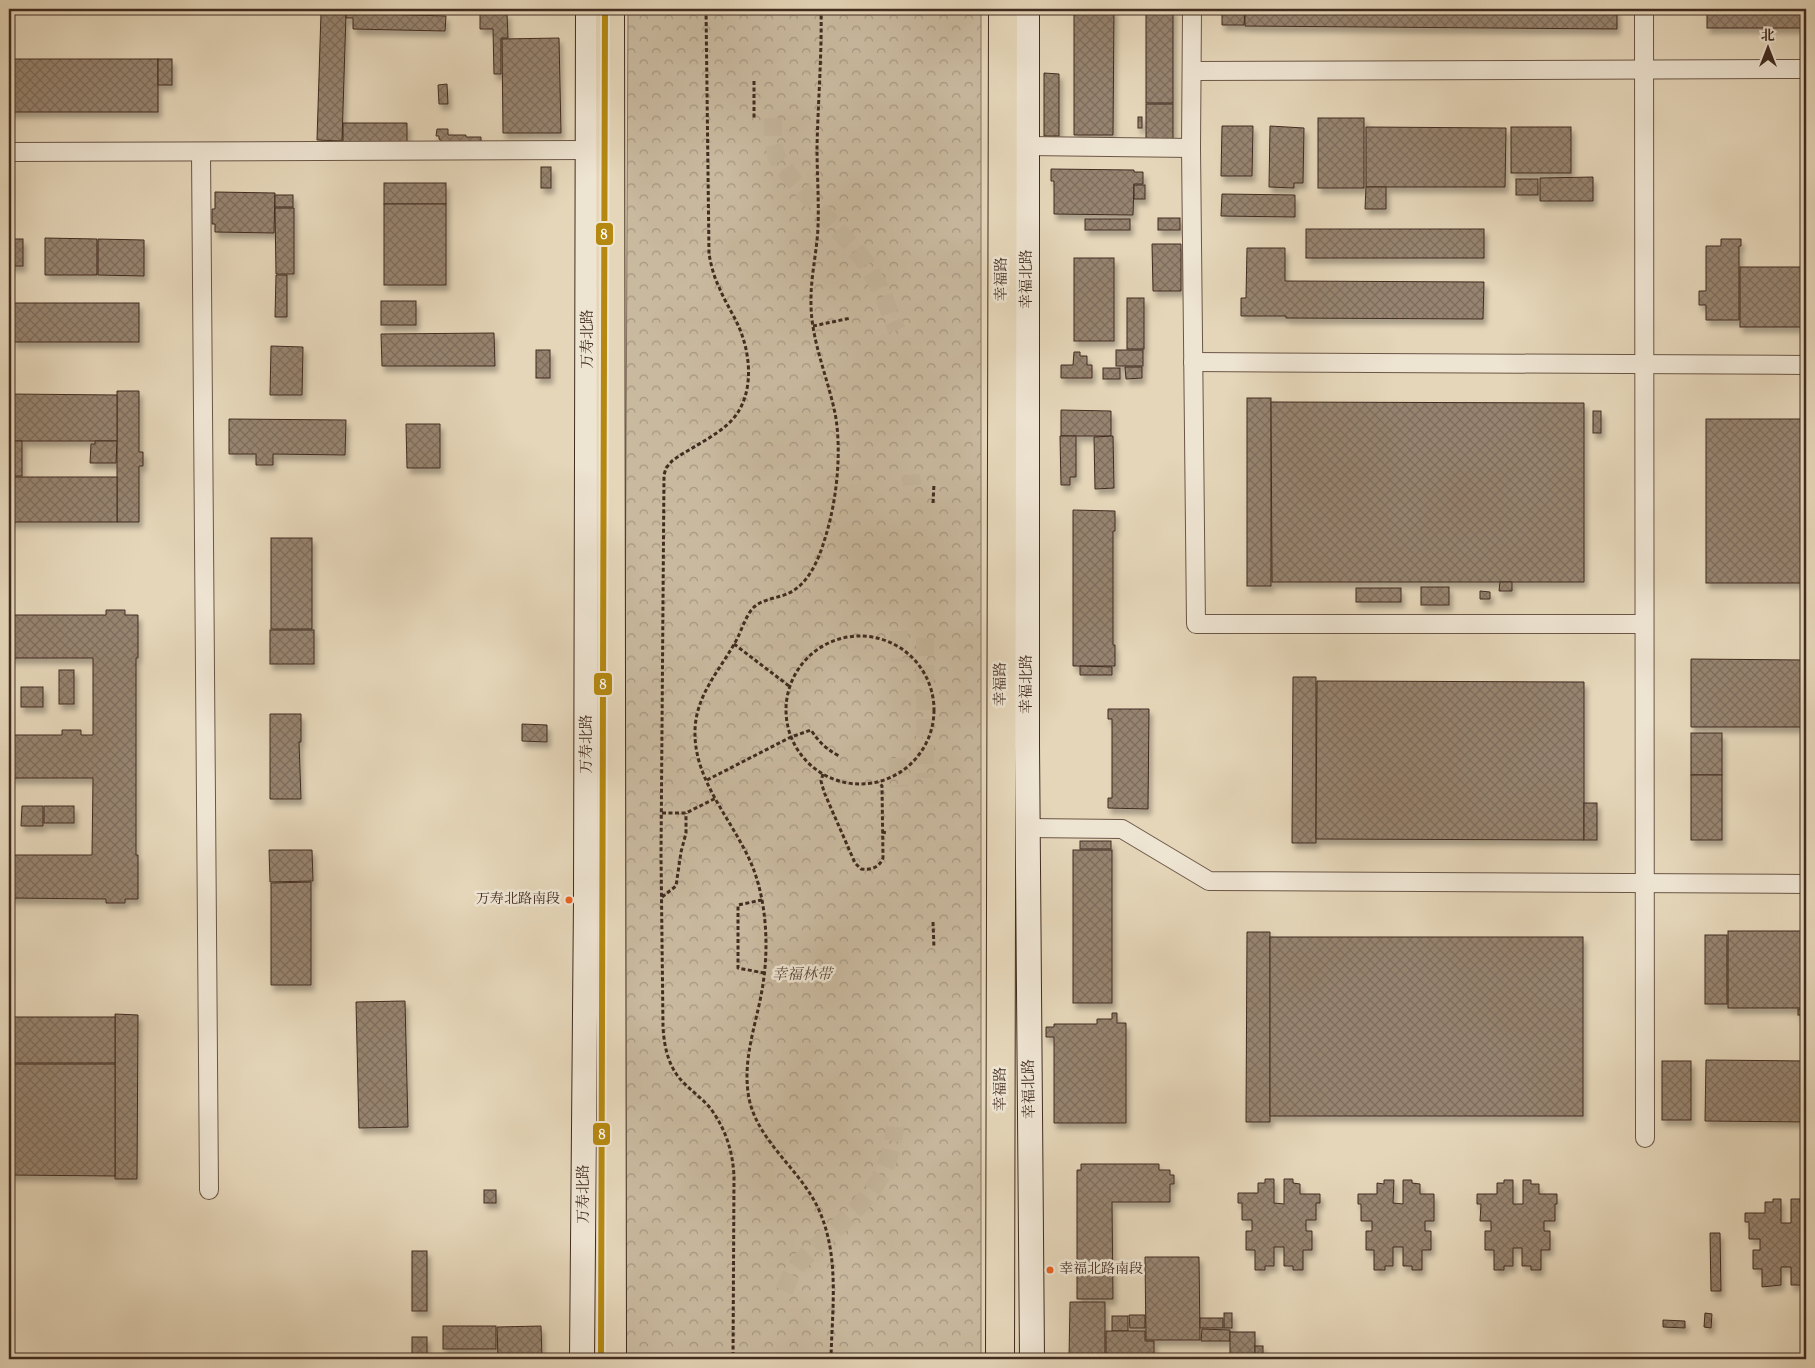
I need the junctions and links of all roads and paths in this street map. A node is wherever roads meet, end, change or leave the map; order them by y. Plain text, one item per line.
1 (588, 9) edge
2 (610, 9) edge
3 (706, 9) edge
4 (821, 9) edge
5 (1003, 9) edge
6 (1027, 9) edge
7 (1192, 9) edge
8 (1644, 9) edge
9 (1806, 69) edge
10 (1644, 70) junction
11 (1192, 71) junction
12 (754, 82) dead end
13 (814, 84) dead end
14 (818, 88) junction
15 (754, 120) dead end
16 (1027, 146) junction
17 (1191, 148) junction
18 (588, 150) junction
19 (9, 152) edge
20 (201, 152) junction
21 (851, 318) dead end
22 (813, 326) junction
23 (1193, 362) junction
24 (1644, 364) junction
25 (1806, 365) edge
26 (934, 484) dead end
27 (933, 503) dead end
28 (1644, 624) junction
29 (734, 644) junction
30 (789, 686) junction
31 (791, 738) junction
32 (839, 756) dead end
33 (823, 774) junction
34 (707, 780) junction
35 (879, 782) junction
36 (716, 798) junction
37 (662, 813) junction
38 (686, 813) junction
39 (1028, 828) junction
40 (882, 832) junction
41 (888, 833) dead end
42 (1644, 884) junction
43 (1806, 884) edge
44 (662, 897) junction
45 (762, 900) junction
46 (933, 922) dead end
47 (934, 948) dead end
48 (764, 973) junction
49 (1645, 1138) dead end
50 (209, 1190) dead end
51 (833, 1277) junction
52 (837, 1281) dead end
53 (582, 1359) edge
54 (612, 1359) edge
55 (732, 1359) edge
56 (831, 1359) edge
57 (1000, 1359) edge
58 (1032, 1359) edge

1 - 18 main road, 万寿北路
2 - 54 main road
3 - 37 path
4 - 14 path
5 - 57 main road, 幸福路
6 - 16 main road, 幸福北路
7 - 11 street
8 - 10 street
9 - 10 street
10 - 11 street
10 - 24 street
11 - 17 street
12 - 15 path
13 - 14 path
14 - 22 path
16 - 17 street
16 - 39 main road, 幸福北路
17 - 23 street
18 - 20 street
18 - 53 main road, 万寿北路
19 - 20 street
20 - 50 street
21 - 22 path
22 - 29 path
23 - 24 street
23 - 28 street
24 - 25 street
24 - 28 street
26 - 27 path
28 - 42 street
29 - 30 path
29 - 34 path
30 - 31 path
30 - 35 path
31 - 32 path
31 - 33 path
31 - 34 path
33 - 35 path
33 - 40 path
34 - 36 path
35 - 40 path
36 - 38 path
36 - 45 path
37 - 38 path
37 - 44 path
38 - 44 path
39 - 42 street
39 - 58 main road, 幸福北路
40 - 41 path
42 - 43 street
42 - 49 street
44 - 55 path
45 - 48 path
45 - 48 path
46 - 47 path
48 - 51 path
51 - 52 path
51 - 56 path

